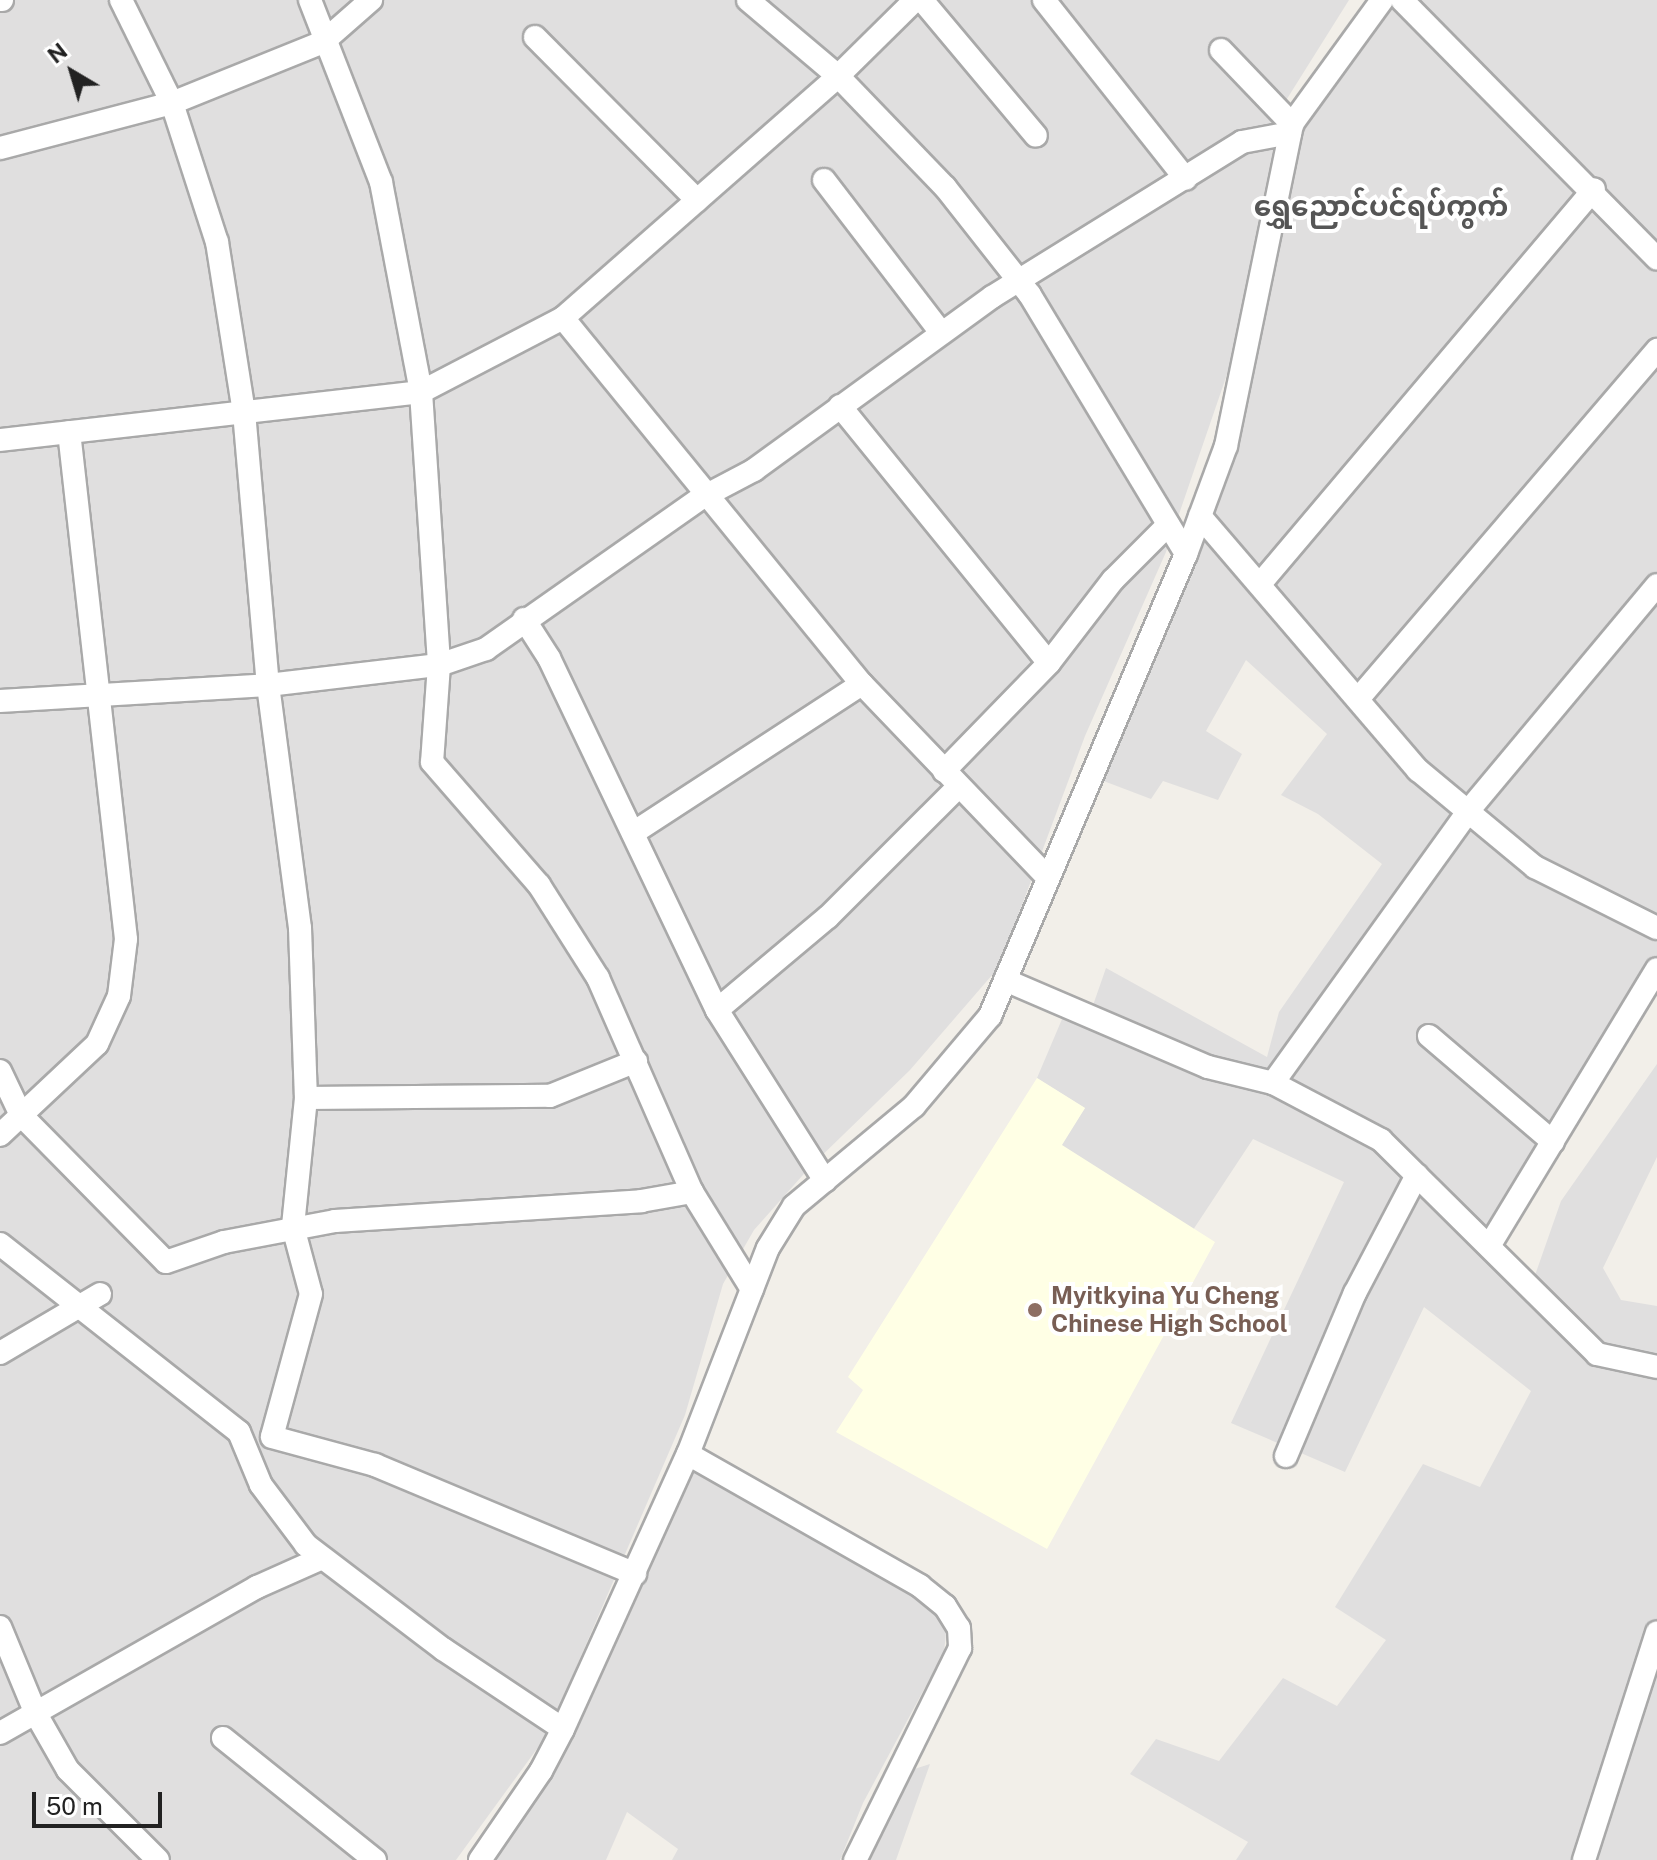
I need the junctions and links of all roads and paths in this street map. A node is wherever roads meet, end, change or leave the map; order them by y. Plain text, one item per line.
1 (121, 0) edge
2 (310, 0) edge
3 (371, 0) edge
4 (748, 0) edge
5 (915, 0) edge
6 (922, 0) edge
7 (1044, 0) edge
8 (1382, 0) edge
9 (1402, 0) edge
10 (535, 37) dead end
11 (323, 42) junction
12 (1221, 50) dead end
13 (838, 76) junction
14 (172, 103) junction
15 (1291, 128) junction
16 (1036, 136) dead end
17 (0, 148) edge
18 (1186, 179) junction
19 (824, 180) dead end
20 (1594, 189) junction
21 (697, 200) junction
22 (1657, 259) edge
23 (1020, 283) junction
24 (563, 318) junction
25 (940, 331) junction
26 (1657, 350) edge
27 (421, 392) junction
28 (840, 406) junction
29 (244, 412) junction
30 (69, 432) junction
31 (0, 440) edge
32 (707, 495) junction
33 (1200, 516) junction
34 (1168, 525) junction
35 (1186, 554) junction
36 (1260, 584) junction
37 (1657, 585) edge
38 (524, 619) junction
39 (1049, 663) junction
40 (439, 665) junction
41 (862, 684) junction
42 (268, 685) junction
43 (103, 694) junction
44 (1358, 699) junction
45 (0, 701) edge
46 (952, 778) junction
47 (1469, 810) junction
48 (633, 833) junction
49 (1048, 878) junction
50 (1657, 928) edge
51 (1657, 969) edge
52 (1005, 980) junction
53 (717, 1010) junction
54 (1429, 1036) dead end
55 (636, 1061) junction
56 (0, 1071) edge
57 (1273, 1083) junction
58 (306, 1098) junction
59 (21, 1115) junction
60 (0, 1135) edge
61 (1553, 1142) junction
62 (1417, 1175) junction
63 (825, 1181) junction
64 (692, 1192) junction
65 (293, 1227) junction
66 (1491, 1243) junction
67 (0, 1244) edge
68 (752, 1289) junction
69 (92, 1300) junction
70 (0, 1353) edge
71 (1657, 1367) edge
72 (688, 1454) junction
73 (1286, 1456) dead end
74 (322, 1558) junction
75 (635, 1574) junction
76 (0, 1627) edge
77 (1657, 1632) edge
78 (36, 1714) junction
79 (563, 1729) junction
80 (0, 1733) edge
81 (223, 1738) dead end
82 (158, 1860) edge
83 (375, 1860) edge
84 (480, 1860) edge
85 (855, 1860) edge
86 (1584, 1860) edge

1 - 14 street
2 - 11 street
3 - 11 street
4 - 13 street
5 - 13 street
6 - 16 street
7 - 18 street
8 - 15 street
9 - 20 street
10 - 21 street
11 - 14 street
11 - 27 street
12 - 15 street
13 - 21 street
13 - 23 street
14 - 17 street
14 - 29 street
15 - 18 street
15 - 33 street
18 - 23 street
19 - 25 street
20 - 22 street
20 - 36 street
21 - 24 street
23 - 25 street
23 - 34 street
24 - 27 street
24 - 32 street
25 - 28 street
26 - 44 street
27 - 29 street
27 - 40 street
28 - 32 street
28 - 39 street
29 - 30 street
29 - 42 street
30 - 31 street
30 - 43 street
32 - 38 street
32 - 41 street
33 - 35 street
33 - 36 street
34 - 35 street
34 - 39 street
35 - 49 street
36 - 44 street
37 - 47 street
38 - 40 street
38 - 48 street
39 - 46 street
40 - 42 street
40 - 55 street
41 - 46 street
41 - 48 street
42 - 43 street
42 - 58 street
43 - 45 street
43 - 59 street
44 - 47 street
46 - 49 street
46 - 53 street
47 - 50 street
47 - 57 street
48 - 53 street
49 - 52 street
51 - 61 street
52 - 57 street
52 - 63 street
53 - 63 street
54 - 61 street
55 - 58 street
55 - 64 street
56 - 59 street
57 - 62 street
58 - 65 street
59 - 60 street
59 - 65 street
61 - 66 street
62 - 66 street
62 - 73 street
63 - 68 street
64 - 65 street
64 - 68 street
65 - 75 street
66 - 71 street
67 - 69 street
68 - 72 street
69 - 70 street
69 - 74 street
72 - 75 street
72 - 85 street
74 - 78 street
74 - 79 street
75 - 79 street
76 - 78 street
77 - 86 street
78 - 80 street
78 - 82 street
79 - 84 street
81 - 83 street

